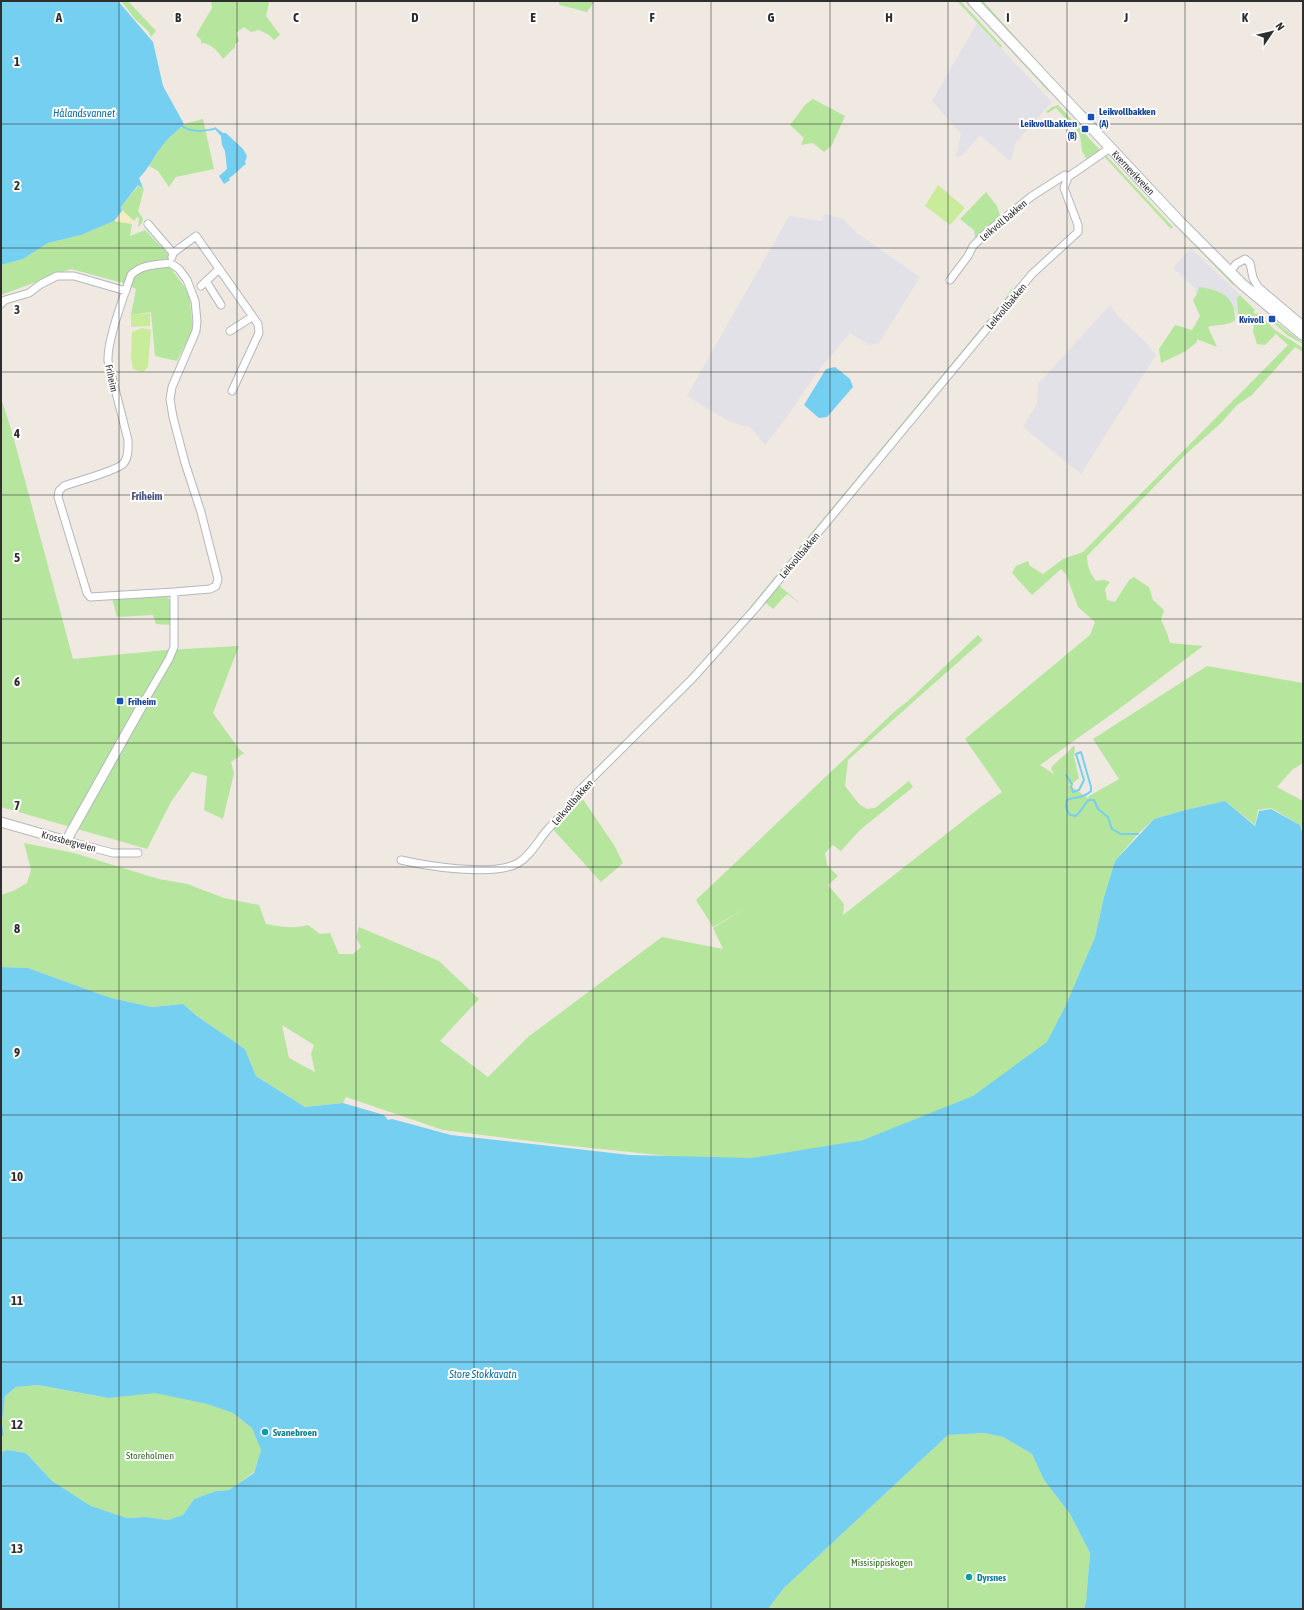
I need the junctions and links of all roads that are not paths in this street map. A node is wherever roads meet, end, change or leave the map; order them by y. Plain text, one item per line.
1 (973, 1) edge
2 (1110, 148) junction
3 (1068, 177) junction
4 (148, 224) dead end
5 (173, 253) junction
6 (170, 262) junction
7 (219, 269) junction
8 (1230, 272) junction
9 (950, 280) dead end
10 (126, 291) junction
11 (1, 304) edge
12 (221, 305) dead end
13 (252, 317) junction
14 (1303, 325) edge
15 (230, 332) dead end
16 (1303, 335) edge
17 (232, 391) dead end
18 (174, 592) junction
19 (145, 700) joint
20 (1, 822) edge
21 (67, 841) junction
22 (138, 853) dead end
23 (401, 860) dead end

1 - 2 main road, Kvernevikveien
2 - 3 street
2 - 8 main road, Kvernevikveien
3 - 9 street, Leikvoll bakken
3 - 23 street, Leikvollbakken
4 - 5 street
5 - 6 street
5 - 7 street
6 - 10 street, Friheim
6 - 18 street, Friheim
7 - 12 street
7 - 13 street
8 - 14 street
8 - 16 main road, Kvernevikveien
10 - 11 street
10 - 18 street, Friheim
13 - 15 street
13 - 17 street
18 - 19 street
19 - 21 street
20 - 21 street, Krossbergveien
21 - 22 street, Krossbergveien

